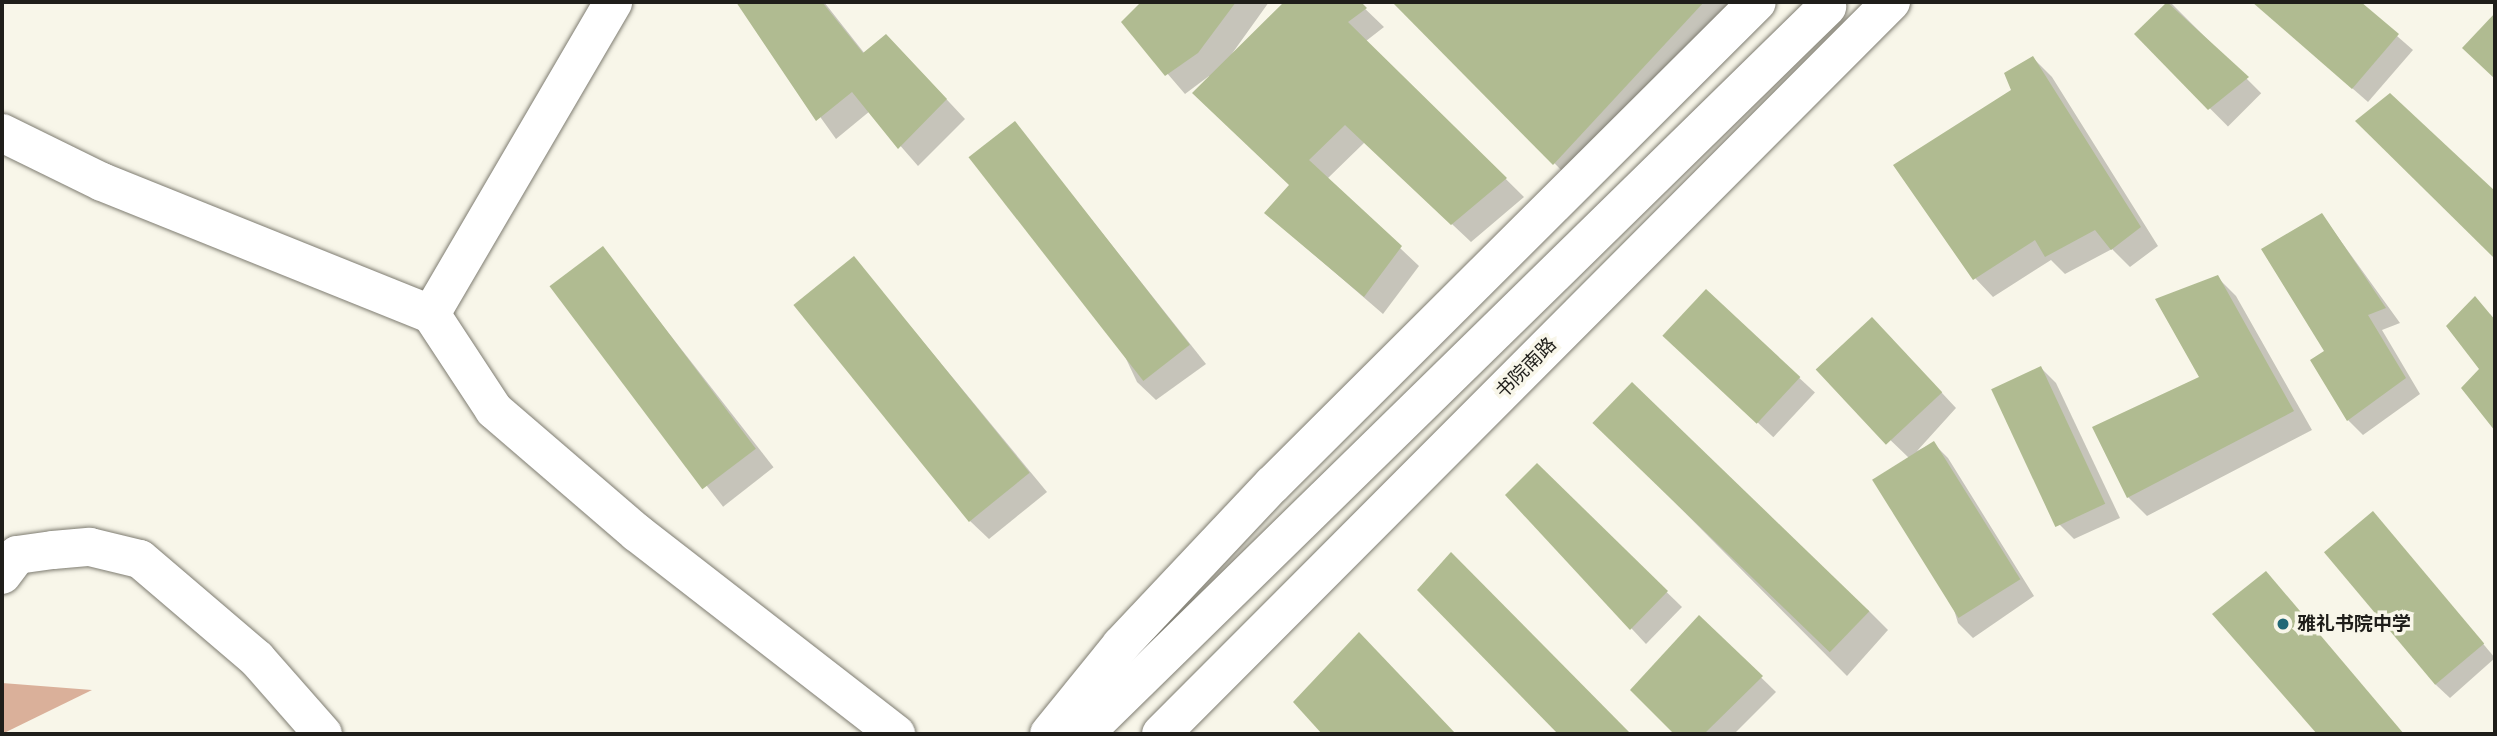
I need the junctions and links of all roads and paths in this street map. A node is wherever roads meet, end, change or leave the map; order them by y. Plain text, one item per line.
1 (613, 2) edge
2 (1757, 2) edge
3 (1891, 2) edge
4 (1827, 7) dead end
5 (2, 133) edge
6 (430, 314) junction
7 (2, 575) edge
8 (323, 734) edge
9 (896, 734) edge
10 (1049, 734) edge
11 (1084, 734) edge
12 (1161, 734) edge

1 - 6 main road
2 - 10 main road
3 - 12 main road, 书院南路
4 - 11 main road
5 - 6 main road
6 - 9 main road
7 - 8 main road

